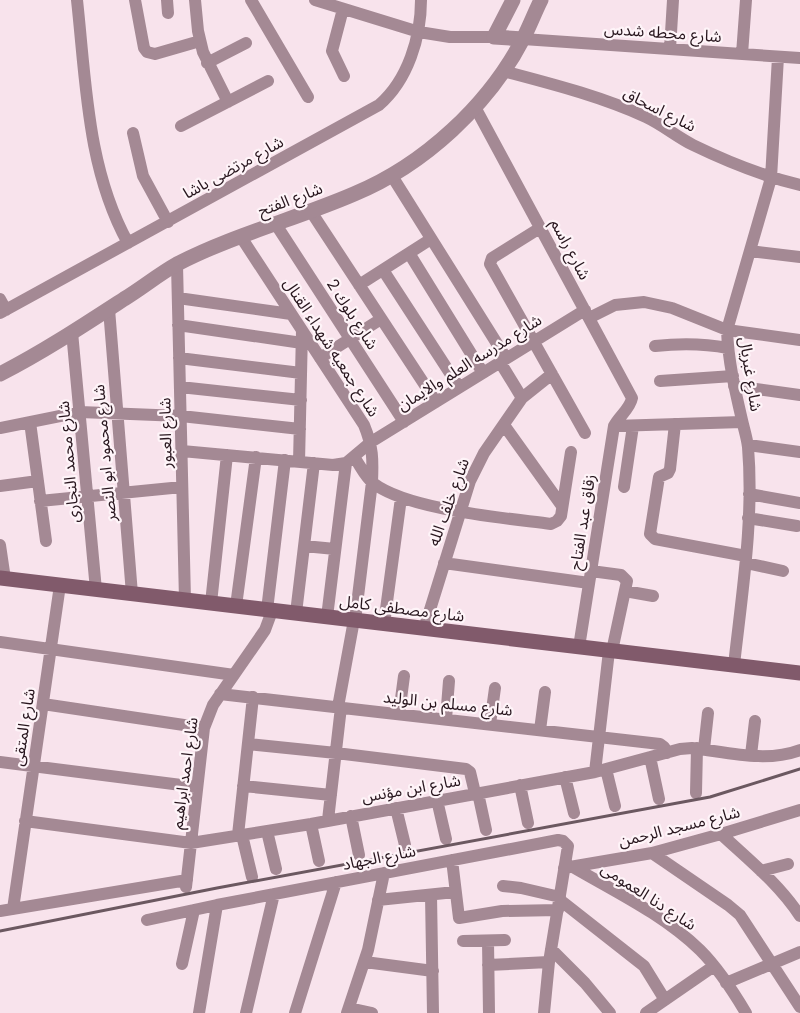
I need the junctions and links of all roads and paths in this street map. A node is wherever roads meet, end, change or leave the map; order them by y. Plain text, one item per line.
1 (77, 0) edge
2 (135, 0) edge
3 (195, 0) edge
4 (252, 0) edge
5 (315, 0) edge
6 (421, 0) edge
7 (513, 0) edge
8 (541, 0) edge
9 (673, 0) edge
10 (746, 0) edge
11 (328, 2) edge
12 (343, 9) junction
13 (419, 32) junction
14 (494, 37) junction
15 (524, 39) junction
16 (200, 41) junction
17 (246, 42) dead end
18 (670, 49) junction
19 (742, 54) junction
20 (778, 57) junction
21 (800, 58) edge
22 (207, 63) junction
23 (503, 71) junction
24 (344, 76) dead end
25 (268, 81) dead end
26 (308, 97) dead end
27 (228, 102) junction
28 (475, 107) junction
29 (181, 126) dead end
30 (133, 133) dead end
31 (392, 176) junction
32 (771, 178) junction
33 (800, 185) edge
34 (310, 210) junction
35 (168, 222) junction
36 (275, 223) junction
37 (540, 228) junction
38 (241, 237) junction
39 (431, 239) junction
40 (128, 243) junction
41 (750, 251) junction
42 (408, 253) junction
43 (800, 257) edge
44 (177, 265) junction
45 (383, 270) junction
46 (359, 285) junction
47 (178, 298) junction
48 (2, 308) edge
49 (109, 309) junction
50 (291, 314) junction
51 (587, 314) junction
52 (381, 319) junction
53 (178, 325) junction
54 (728, 330) junction
55 (72, 332) junction
56 (302, 337) junction
57 (350, 339) junction
58 (800, 340) edge
59 (533, 342) junction
60 (655, 346) dead end
61 (728, 348) junction
62 (179, 358) junction
63 (320, 358) junction
64 (503, 360) junction
65 (302, 373) junction
66 (483, 373) junction
67 (0, 374) edge
68 (552, 374) junction
69 (660, 381) dead end
70 (734, 381) junction
71 (180, 387) junction
72 (459, 387) junction
73 (800, 395) edge
74 (522, 398) junction
75 (301, 400) junction
76 (436, 402) junction
77 (628, 407) joint
78 (80, 412) junction
79 (117, 413) junction
80 (181, 416) junction
81 (30, 422) junction
82 (404, 422) junction
83 (742, 422) junction
84 (675, 424) junction
85 (504, 425) junction
86 (614, 426) junction
87 (633, 426) junction
88 (0, 428) edge
89 (300, 429) junction
90 (585, 433) dead end
91 (371, 442) junction
92 (748, 445) junction
93 (182, 451) junction
94 (571, 452) dead end
95 (800, 452) edge
96 (227, 455) junction
97 (255, 458) junction
98 (285, 460) junction
99 (350, 460) junction
100 (299, 462) junction
101 (314, 463) junction
102 (38, 481) junction
103 (372, 483) junction
104 (0, 486) edge
105 (624, 487) dead end
106 (182, 488) junction
107 (123, 493) junction
108 (749, 494) junction
109 (88, 496) junction
110 (401, 498) junction
111 (40, 501) junction
112 (800, 503) edge
113 (562, 506) junction
114 (460, 511) junction
115 (748, 518) junction
116 (797, 526) dead end
117 (46, 541) dead end
118 (0, 545) edge
119 (304, 546) junction
120 (335, 549) junction
121 (746, 560) junction
122 (444, 563) junction
123 (783, 571) dead end
124 (590, 577) junction
125 (3, 579) edge
126 (60, 585) junction
127 (96, 590) junction
128 (625, 591) junction
129 (132, 594) junction
130 (653, 596) dead end
131 (185, 600) junction
132 (212, 603) junction
133 (236, 606) junction
134 (269, 610) junction
135 (296, 614) junction
136 (327, 617) junction
137 (355, 620) junction
138 (384, 624) junction
139 (424, 629) junction
140 (0, 642) edge
141 (579, 647) junction
142 (52, 650) junction
143 (611, 651) junction
144 (735, 665) junction
145 (800, 673) edge
146 (234, 675) junction
147 (404, 676) dead end
148 (449, 681) dead end
149 (495, 688) dead end
150 (544, 692) dead end
151 (220, 694) junction
152 (253, 697) junction
153 (43, 704) junction
154 (340, 707) junction
155 (708, 713) dead end
156 (399, 714) junction
157 (446, 719) junction
158 (755, 721) dead end
159 (490, 724) junction
160 (204, 728) junction
161 (540, 730) junction
162 (599, 736) junction
163 (248, 744) junction
164 (700, 749) junction
165 (800, 750) edge
166 (336, 753) junction
167 (668, 753) junction
168 (751, 755) junction
169 (650, 757) junction
170 (0, 762) edge
171 (33, 766) junction
172 (600, 770) junction
173 (565, 777) junction
174 (520, 785) junction
175 (243, 786) junction
176 (197, 787) junction
177 (476, 793) junction
178 (696, 793) dead end
179 (331, 795) junction
180 (659, 798) dead end
181 (437, 800) junction
182 (615, 806) dead end
183 (396, 808) junction
184 (800, 810) edge
185 (574, 813) dead end
186 (351, 816) junction
187 (328, 820) junction
188 (25, 821) junction
189 (528, 823) dead end
190 (311, 824) junction
191 (486, 830) dead end
192 (267, 831) junction
193 (721, 834) junction
194 (240, 835) junction
195 (446, 839) dead end
196 (191, 843) junction
197 (405, 845) dead end
198 (652, 853) junction
199 (359, 855) dead end
200 (452, 860) junction
201 (319, 861) dead end
202 (788, 864) dead end
203 (569, 867) junction
204 (276, 869) dead end
205 (761, 871) junction
206 (384, 873) junction
207 (252, 877) dead end
208 (336, 882) junction
209 (503, 886) dead end
210 (455, 892) junction
211 (274, 894) junction
212 (431, 895) junction
213 (378, 900) junction
214 (559, 902) junction
215 (217, 905) junction
216 (13, 909) junction
217 (194, 910) junction
218 (0, 911) edge
219 (800, 916) edge
220 (147, 920) dead end
221 (488, 940) junction
222 (505, 940) dead end
223 (463, 941) dead end
224 (800, 952) edge
225 (550, 955) junction
226 (365, 962) junction
227 (182, 964) dead end
228 (488, 964) junction
229 (772, 964) junction
230 (714, 966) junction
231 (433, 971) junction
232 (726, 983) junction
233 (665, 1000) junction
234 (800, 1007) edge
235 (348, 1010) edge
236 (547, 1010) edge
237 (742, 1011) edge
238 (199, 1013) edge
239 (246, 1013) edge
240 (296, 1013) edge
241 (372, 1013) edge
242 (434, 1013) edge
243 (489, 1013) edge
244 (610, 1013) edge
245 (646, 1013) edge

1 - 40 street
2 - 16 street
3 - 16 street
4 - 26 street
5 - 11 street
6 - 13 street, شارع مرتضى باشا
7 - 14 street
8 - 15 street, شارع الفتح
9 - 18 street
10 - 19 street
11 - 12 street
12 - 13 street
12 - 24 street
13 - 14 street
13 - 35 street, شارع مرتضى باشا
14 - 15 street
15 - 18 street, شارع محطه شدس
15 - 23 street, شارع الفتح
16 - 22 street
17 - 22 street
18 - 19 street, شارع محطه شدس
19 - 20 street, شارع محطه شدس
20 - 21 street, شارع محطه شدس
20 - 32 street, شارع غبريال
22 - 27 street
23 - 28 street, شارع الفتح
23 - 32 street, شارع اسحاق
25 - 27 street
27 - 29 street
28 - 31 street, شارع الفتح
28 - 37 street, شارع راسم
30 - 35 street
31 - 34 street, شارع الفتح
31 - 39 street
32 - 33 street, شارع اسحاق
32 - 41 street, شارع غبريال
34 - 36 street, شارع الفتح
34 - 46 street
35 - 40 street, شارع مرتضى باشا
36 - 38 street, شارع الفتح
36 - 57 street, شارع بلوك 2
37 - 51 street, شارع راسم
37 - 59 street
38 - 44 street, شارع الفتح
38 - 50 street, شارع جمعيه شهداء القنال
39 - 42 street
39 - 64 street
40 - 48 street, شارع مرتضى باشا
41 - 43 street
41 - 54 street, شارع غبريال
42 - 45 street
42 - 66 street
44 - 47 street, شارع العبور
44 - 49 street, شارع الفتح
45 - 46 street
45 - 72 street
46 - 52 street
47 - 50 street
47 - 53 street, شارع العبور
49 - 55 street, شارع الفتح
49 - 79 street, شارع محمود ابو النصر
50 - 56 street, شارع جمعيه شهداء القنال
51 - 54 street, شارع مدرسه العلم والايمان
51 - 59 street, شارع مدرسه العلم والايمان
51 - 77 street, شارع راسم
52 - 57 street
52 - 76 street
53 - 56 street
53 - 62 street, شارع العبور
54 - 58 street, شارع مدرسه العلم والايمان
54 - 61 street, شارع غبريال
55 - 67 street, شارع الفتح
55 - 78 street, شارع محمد النجارى
56 - 63 street, شارع جمعيه شهداء القنال
56 - 65 street
57 - 63 street
57 - 82 street, شارع بلوك 2
59 - 64 street, شارع مدرسه العلم والايمان
59 - 68 street
60 - 61 street
61 - 70 street, شارع غبريال
62 - 65 street
62 - 71 street, شارع العبور
63 - 91 street, شارع جمعيه شهداء القنال
64 - 66 street, شارع مدرسه العلم والايمان
64 - 74 street
65 - 75 street
66 - 72 street, شارع مدرسه العلم والايمان
68 - 74 street, شارع خلف الله
68 - 90 street
69 - 70 street
70 - 73 street
70 - 83 street, شارع غبريال
71 - 75 street
71 - 80 street, شارع العبور
72 - 76 street, شارع مدرسه العلم والايمان
74 - 85 street, شارع خلف الله
75 - 89 street
76 - 82 street, شارع مدرسه العلم والايمان
77 - 86 street, زقاق عبد الفتاح
78 - 79 street
78 - 81 street
78 - 109 street, شارع محمد النجارى
79 - 80 street
79 - 107 street, شارع محمود ابو النصر
80 - 89 street
80 - 93 street, شارع العبور
81 - 88 street
81 - 102 street
82 - 91 street, شارع مدرسه العلم والايمان
83 - 84 street
83 - 92 street, شارع غبريال
84 - 87 street
84 - 121 street
85 - 113 street
85 - 114 street, شارع خلف الله
86 - 87 street
86 - 124 street, زقاق عبد الفتاح
87 - 105 street
89 - 100 street
91 - 99 street, شارع مدرسه العلم والايمان
91 - 103 street, شارع جمعيه شهداء القنال
92 - 95 street
92 - 108 street, شارع غبريال
93 - 96 street
93 - 106 street, شارع العبور
94 - 113 street
96 - 97 street
96 - 132 street
97 - 98 street
97 - 133 street
98 - 100 street
98 - 134 street, شارع احمد ابراهيم
99 - 101 street
99 - 103 street
99 - 120 street
100 - 101 street
101 - 119 street
102 - 104 street
102 - 111 street
103 - 110 street
103 - 137 street, شارع جمعيه شهداء القنال
106 - 107 street
106 - 131 street, شارع العبور
107 - 109 street
107 - 129 street, شارع محمود ابو النصر
108 - 112 street
108 - 115 street, شارع غبريال
109 - 111 street
109 - 127 street, شارع محمد النجارى
110 - 114 street
110 - 138 street
111 - 117 street
113 - 114 street
114 - 122 street, شارع خلف الله
115 - 116 street
115 - 121 street, شارع غبريال
118 - 125 street
119 - 120 street
119 - 135 street
120 - 136 street
121 - 123 street
121 - 144 street, شارع غبريال
122 - 124 street
122 - 139 street, شارع خلف الله
124 - 128 street
124 - 141 street, زقاق عبد الفتاح
125 - 126 main road, شارع مصطفى كامل
126 - 127 main road, شارع مصطفى كامل
126 - 142 street, شارع المتقى
127 - 129 main road, شارع مصطفى كامل
128 - 130 street
128 - 143 street
129 - 131 main road, شارع مصطفى كامل
131 - 132 main road, شارع مصطفى كامل
132 - 133 main road, شارع مصطفى كامل
133 - 134 main road, شارع مصطفى كامل
134 - 135 main road, شارع مصطفى كامل
134 - 146 street, شارع احمد ابراهيم
135 - 136 main road, شارع مصطفى كامل
136 - 137 main road, شارع مصطفى كامل
137 - 138 main road, شارع مصطفى كامل
137 - 154 street, شارع جمعيه شهداء القنال
138 - 139 main road, شارع مصطفى كامل
139 - 141 main road, شارع مصطفى كامل
140 - 142 street
141 - 143 main road, شارع مصطفى كامل
142 - 146 street
142 - 153 street, شارع المتقى
143 - 144 main road, شارع مصطفى كامل
143 - 162 street
144 - 145 main road, شارع مصطفى كامل
146 - 151 street, شارع احمد ابراهيم
147 - 156 street
148 - 157 street
149 - 159 street
150 - 161 street
151 - 152 street, شارع مسلم بن الوليد
151 - 160 street, شارع احمد ابراهيم
152 - 154 street, شارع مسلم بن الوليد
152 - 163 street
153 - 160 street
153 - 171 street, شارع المتقى
154 - 156 street, شارع مسلم بن الوليد
154 - 166 street, شارع جمعيه شهداء القنال
155 - 164 street
156 - 157 street, شارع مسلم بن الوليد
157 - 159 street, شارع مسلم بن الوليد
158 - 168 street
159 - 161 street, شارع مسلم بن الوليد
160 - 176 street, شارع احمد ابراهيم
161 - 162 street, شارع مسلم بن الوليد
162 - 167 street, شارع مسلم بن الوليد
162 - 172 street
163 - 166 street
163 - 175 street
164 - 167 street, شارع ابن مؤنس
164 - 168 street, شارع ابن مؤنس
164 - 178 street
165 - 168 street, شارع ابن مؤنس
166 - 177 street
166 - 179 street, شارع جمعيه شهداء القنال
167 - 169 street, شارع ابن مؤنس
169 - 172 street, شارع ابن مؤنس
169 - 180 street
170 - 171 street
171 - 176 street
171 - 188 street, شارع المتقى
172 - 173 street, شارع ابن مؤنس
172 - 182 street
173 - 174 street, شارع ابن مؤنس
173 - 185 street
174 - 177 street, شارع ابن مؤنس
174 - 189 street
175 - 179 street
175 - 194 street
176 - 196 street, شارع احمد ابراهيم
177 - 181 street, شارع ابن مؤنس
177 - 191 street
179 - 187 street, شارع جمعيه شهداء القنال
181 - 183 street, شارع ابن مؤنس
181 - 195 street
183 - 186 street, شارع ابن مؤنس
183 - 197 street
184 - 193 street, شارع مسجد الرحمن
186 - 187 street, شارع ابن مؤنس
186 - 199 street
187 - 190 street, شارع ابن مؤنس
188 - 196 street, شارع ابن مؤنس
188 - 216 street, شارع المتقى
190 - 192 street, شارع ابن مؤنس
190 - 201 street
192 - 194 street, شارع ابن مؤنس
192 - 204 street
193 - 198 street, شارع مسجد الرحمن
193 - 205 street
194 - 196 street, شارع ابن مؤنس
194 - 207 street
196 - 216 street, شارع احمد ابراهيم
198 - 203 street, شارع مسجد الرحمن
198 - 229 street
200 - 203 street, شارع الجهاد
200 - 206 street, شارع الجهاد
200 - 210 street
202 - 205 street
203 - 214 street
203 - 230 street, شارع دنا العمومى
205 - 219 street
206 - 208 street, شارع الجهاد
206 - 213 street
208 - 211 street, شارع الجهاد
208 - 240 street
209 - 214 street
210 - 212 street
210 - 214 street
211 - 215 street, شارع الجهاد
211 - 239 street
212 - 213 street
212 - 231 street
213 - 226 street
214 - 225 street
214 - 233 street
215 - 217 street, شارع الجهاد
215 - 238 street
216 - 218 street
217 - 220 street, شارع الجهاد
217 - 227 street
221 - 222 street
221 - 223 street
221 - 228 street
224 - 229 street
225 - 228 street
225 - 236 street
225 - 244 street
226 - 231 street
226 - 235 street
228 - 243 street
229 - 232 street
229 - 234 street
230 - 232 street, شارع دنا العمومى
230 - 233 street
231 - 242 street
232 - 237 street, شارع دنا العمومى
233 - 245 street
235 - 241 street

